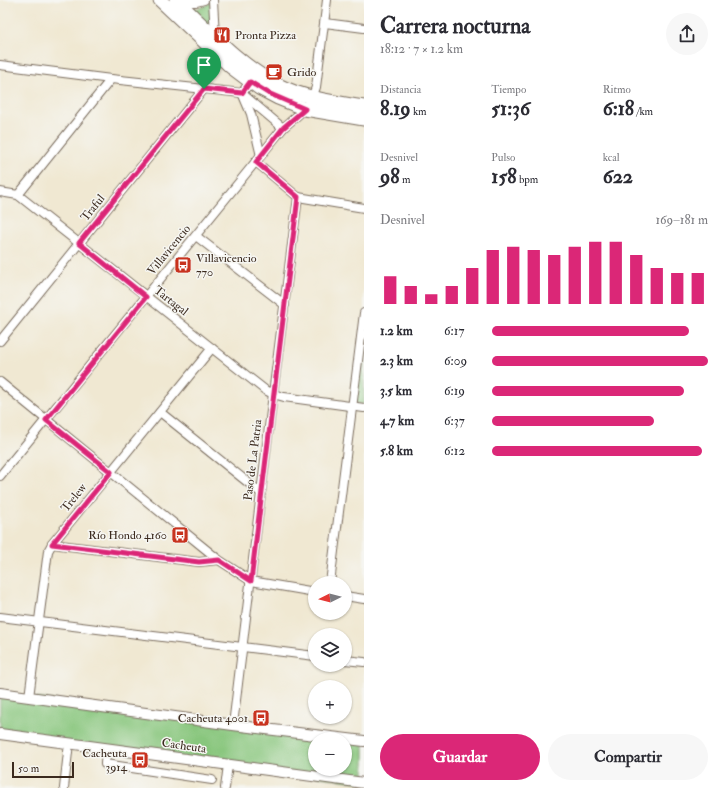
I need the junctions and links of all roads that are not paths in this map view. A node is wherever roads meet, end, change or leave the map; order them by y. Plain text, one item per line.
1 (160, 0) edge
2 (204, 0) edge
3 (213, 0) edge
4 (327, 0) edge
5 (177, 1) edge
6 (325, 23) junction
7 (364, 28) edge
8 (214, 36) junction
9 (0, 65) edge
10 (111, 79) junction
11 (246, 88) junction
12 (204, 89) junction
13 (313, 98) junction
14 (364, 107) edge
15 (305, 109) junction
16 (364, 119) edge
17 (283, 128) junction
18 (258, 159) junction
19 (0, 192) edge
20 (18, 195) junction
21 (298, 197) junction
22 (364, 208) edge
23 (196, 236) junction
24 (79, 243) junction
25 (146, 297) junction
26 (285, 305) junction
27 (364, 313) edge
28 (0, 341) edge
29 (212, 348) junction
30 (0, 382) edge
31 (273, 394) junction
32 (352, 406) junction
33 (364, 408) edge
34 (160, 412) junction
35 (46, 420) junction
36 (111, 472) junction
37 (0, 476) edge
38 (262, 493) junction
39 (52, 544) junction
40 (219, 560) junction
41 (331, 576) edge
42 (251, 581) junction
43 (308, 591) edge
44 (352, 597) edge
45 (364, 599) edge
46 (0, 617) edge
47 (38, 622) junction
48 (242, 647) junction
49 (308, 655) edge
50 (352, 661) edge
51 (364, 662) edge
52 (0, 693) edge
53 (29, 697) junction
54 (233, 725) junction
55 (0, 734) edge
56 (364, 741) edge
57 (69, 743) junction
58 (106, 748) junction
59 (228, 765) junction
60 (212, 780) dead end
61 (364, 783) edge
62 (64, 788) edge
63 (225, 788) edge

1 - 11 main road
2 - 5 street
3 - 8 street
4 - 6 street
5 - 8 main road
6 - 7 street
6 - 13 street
8 - 13 main road
9 - 10 street
10 - 12 street
10 - 20 street
11 - 12 street
11 - 15 main road
11 - 17 street
11 - 18 street
12 - 24 street, Traful
13 - 14 main road
13 - 15 street, Villavicencio
15 - 16 main road
15 - 17 street, Villavicencio
17 - 18 street, Villavicencio
18 - 21 street
18 - 23 street, Villavicencio
19 - 20 street
20 - 24 street, Tartagal
21 - 22 street
21 - 26 street, Paso de La Patria
23 - 25 street, Villavicencio
23 - 26 street
24 - 25 street, Tartagal
24 - 28 street, Traful
25 - 29 street, Tartagal
25 - 35 street, Villavicencio
26 - 31 street, Paso de La Patria
27 - 32 street
29 - 31 street, Tartagal
29 - 34 street, Trelew
30 - 35 street
31 - 32 street
31 - 38 street, Paso de La Patria
32 - 33 street
32 - 41 street
34 - 36 street, Trelew
34 - 38 street
35 - 36 street
35 - 37 street, Villavicencio
36 - 39 street, Trelew
36 - 40 street
38 - 42 street, Paso de La Patria
39 - 40 street
39 - 47 street, Trelew
40 - 42 street
42 - 43 street
42 - 48 street, Paso de La Patria
44 - 45 street
46 - 47 street
47 - 48 street
47 - 53 street, Trelew
48 - 49 street
48 - 54 street, Paso de La Patria
50 - 51 street
52 - 53 street
53 - 54 street
54 - 56 street
55 - 57 street, Cacheuta
57 - 58 street, Cacheuta
57 - 62 street
58 - 59 street, Cacheuta
58 - 60 street
59 - 61 street, Cacheuta
59 - 63 street

